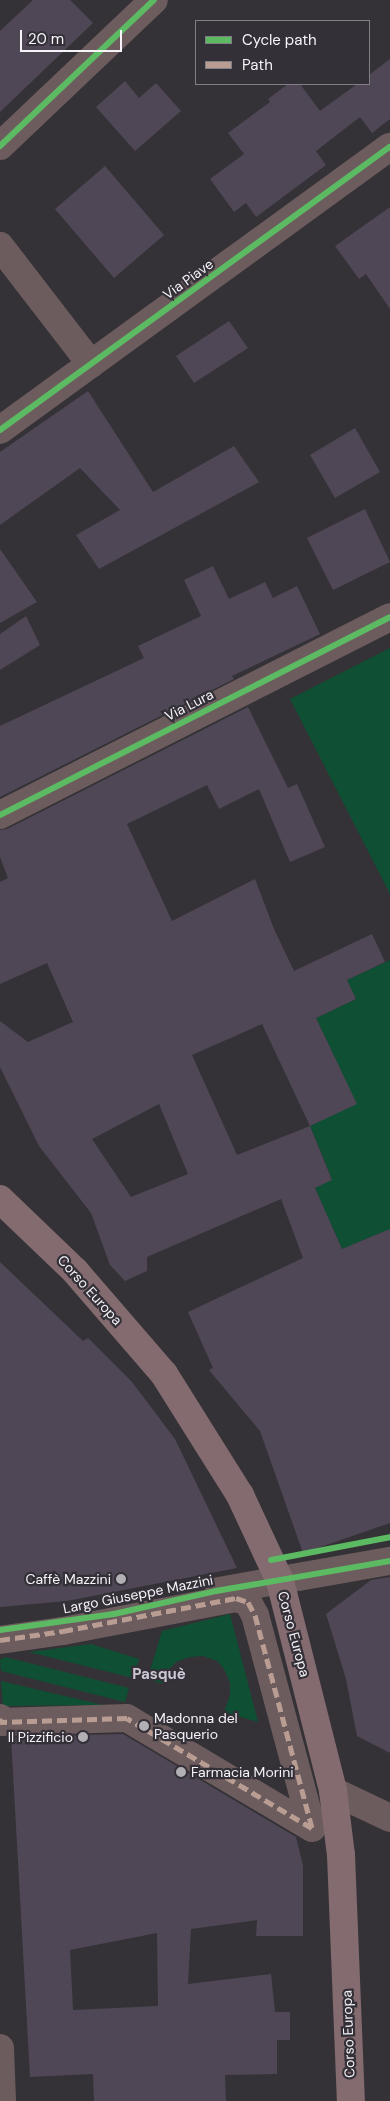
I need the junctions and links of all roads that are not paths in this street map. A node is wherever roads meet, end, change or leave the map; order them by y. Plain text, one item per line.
1 (154, 0) edge
2 (0, 146) edge
3 (390, 147) edge
4 (0, 246) edge
5 (91, 364) junction
6 (0, 430) edge
7 (390, 617) edge
8 (0, 814) edge
9 (0, 1200) edge
10 (390, 1561) edge
11 (280, 1581) junction
12 (0, 1630) edge
13 (0, 1640) edge
14 (0, 1718) edge
15 (333, 1791) junction
16 (390, 1818) edge
17 (0, 2048) edge
18 (2, 2101) edge
19 (351, 2101) edge

1 - 2 street
3 - 5 street, Via Piave
4 - 5 street
5 - 6 street, Via Piave
7 - 8 street, Via Lura
9 - 11 main road, Corso Europa
10 - 11 street, Largo Giuseppe Mazzini
11 - 12 street, Largo Giuseppe Mazzini
11 - 15 main road, Corso Europa
13 - 14 street, Largo Giuseppe Mazzini
15 - 16 street
15 - 19 main road, Corso Europa
17 - 18 street

